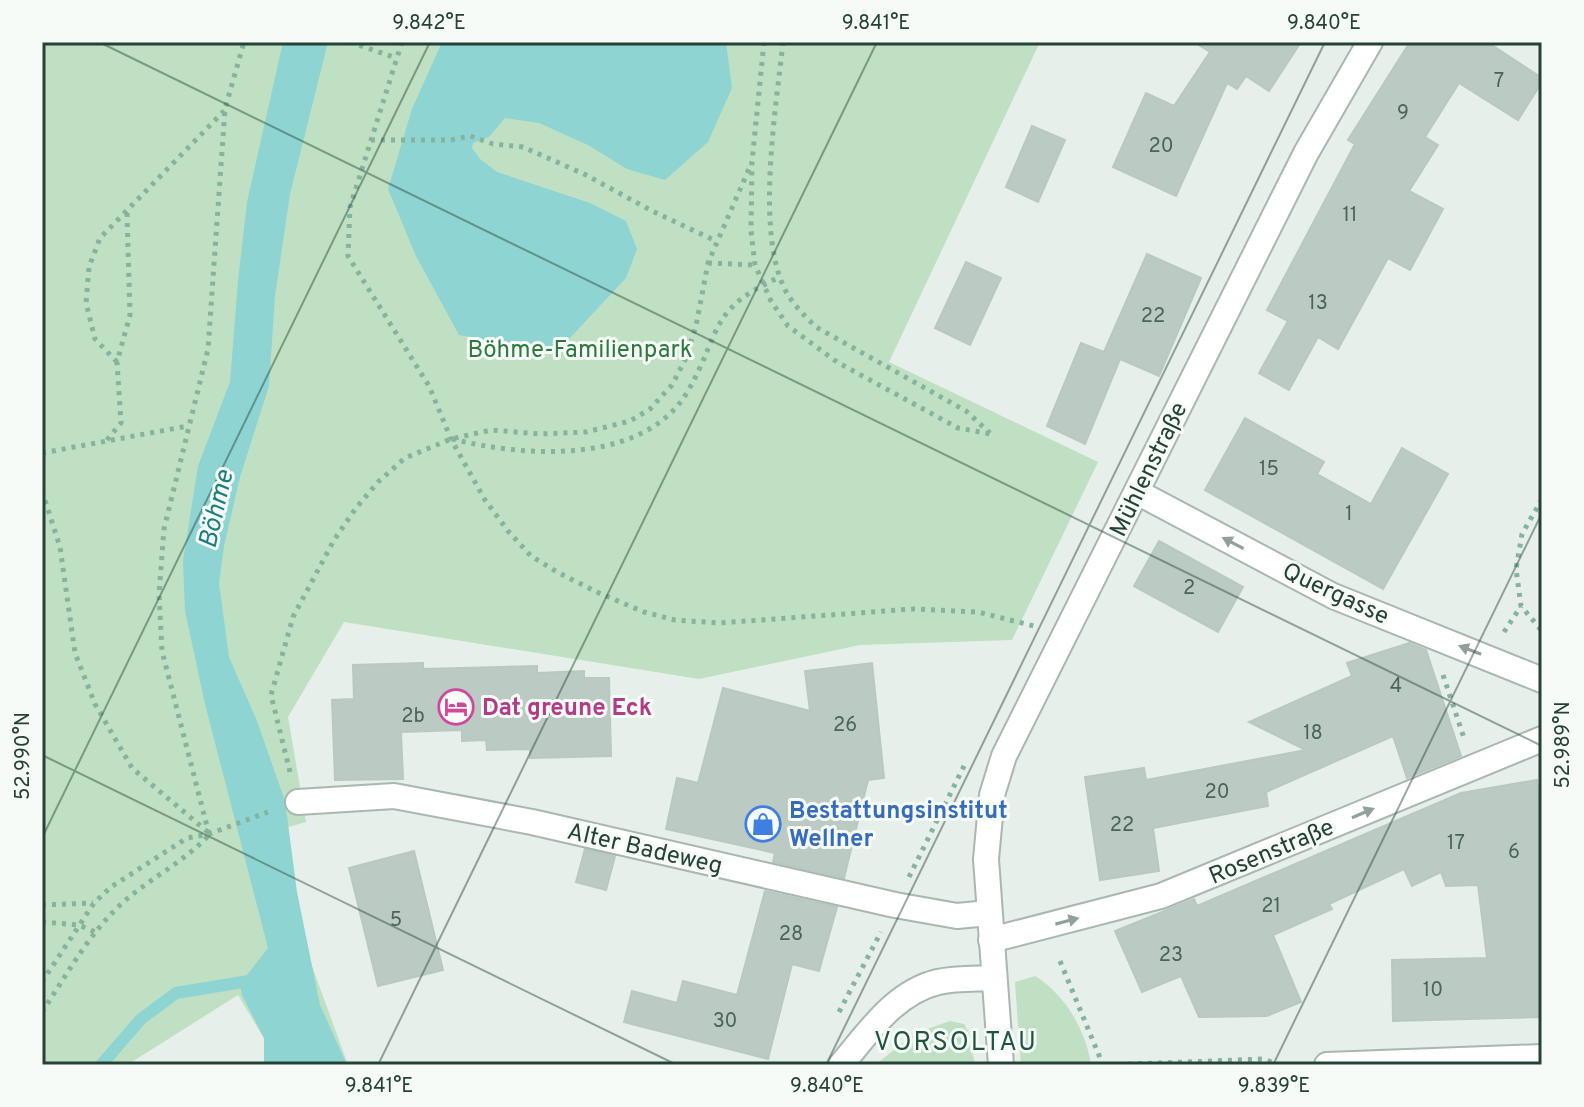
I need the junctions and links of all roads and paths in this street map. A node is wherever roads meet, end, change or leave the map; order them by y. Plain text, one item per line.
1 (244, 42) edge
2 (352, 42) edge
3 (402, 42) edge
4 (764, 42) edge
5 (783, 42) edge
6 (1370, 42) edge
7 (396, 58) junction
8 (225, 109) junction
9 (371, 140) junction
10 (752, 162) junction
11 (127, 213) junction
12 (716, 241) junction
13 (708, 263) junction
14 (755, 265) junction
15 (780, 277) junction
16 (763, 284) junction
17 (117, 362) junction
18 (188, 426) junction
19 (451, 439) junction
20 (107, 440) junction
21 (42, 453) edge
22 (42, 491) edge
23 (1137, 492) junction
24 (1542, 499) edge
25 (1542, 631) edge
26 (1430, 635) junction
27 (1026, 639) dead end
28 (1542, 680) edge
29 (1542, 739) edge
30 (1467, 746) dead end
31 (966, 762) dead end
32 (298, 802) junction
33 (209, 834) junction
34 (94, 903) junction
35 (42, 905) edge
36 (895, 905) junction
37 (989, 913) junction
38 (42, 922) edge
39 (79, 925) junction
40 (95, 932) junction
41 (991, 940) junction
42 (1060, 961) dead end
43 (994, 978) junction
44 (42, 982) edge
45 (42, 1012) edge
46 (838, 1014) dead end
47 (1542, 1057) edge
48 (841, 1065) edge
49 (1001, 1065) edge
50 (1105, 1065) edge
51 (1278, 1065) edge
52 (1327, 1065) edge

1 - 8 path
2 - 7 path
3 - 7 path
4 - 10 path
5 - 15 path
6 - 23 street, Mühlenstraße
7 - 9 path
8 - 11 path
8 - 18 path
9 - 12 path
9 - 19 path
10 - 12 path
10 - 14 path
11 - 17 path
11 - 17 path
12 - 13 path
13 - 14 path
13 - 19 path
14 - 16 path
15 - 16 path
15 - 16 path
16 - 19 path
17 - 20 path
18 - 20 path
18 - 33 path
19 - 27 path
19 - 32 path
20 - 21 path
22 - 33 path
26 -> 23 street, Quergasse
23 - 37 street, Mühlenstraße
24 - 25 path
28 -> 26 street, Quergasse
26 - 30 path
41 -> 29 street, Rosenstraße
31 - 36 path
32 - 33 path
32 - 36 street, Alter Badeweg
33 - 34 path
33 - 40 path
34 - 35 path
34 - 39 path
36 - 37 street, Alter Badeweg
36 - 46 path
37 - 41 street, Mühlenstraße
38 - 39 path
39 - 40 path
39 - 44 path
40 - 45 path
41 - 43 street, Mühlenstraße
42 - 50 path
43 - 48 street
43 - 49 street, Mühlenstraße
47 - 52 street
50 - 51 path

